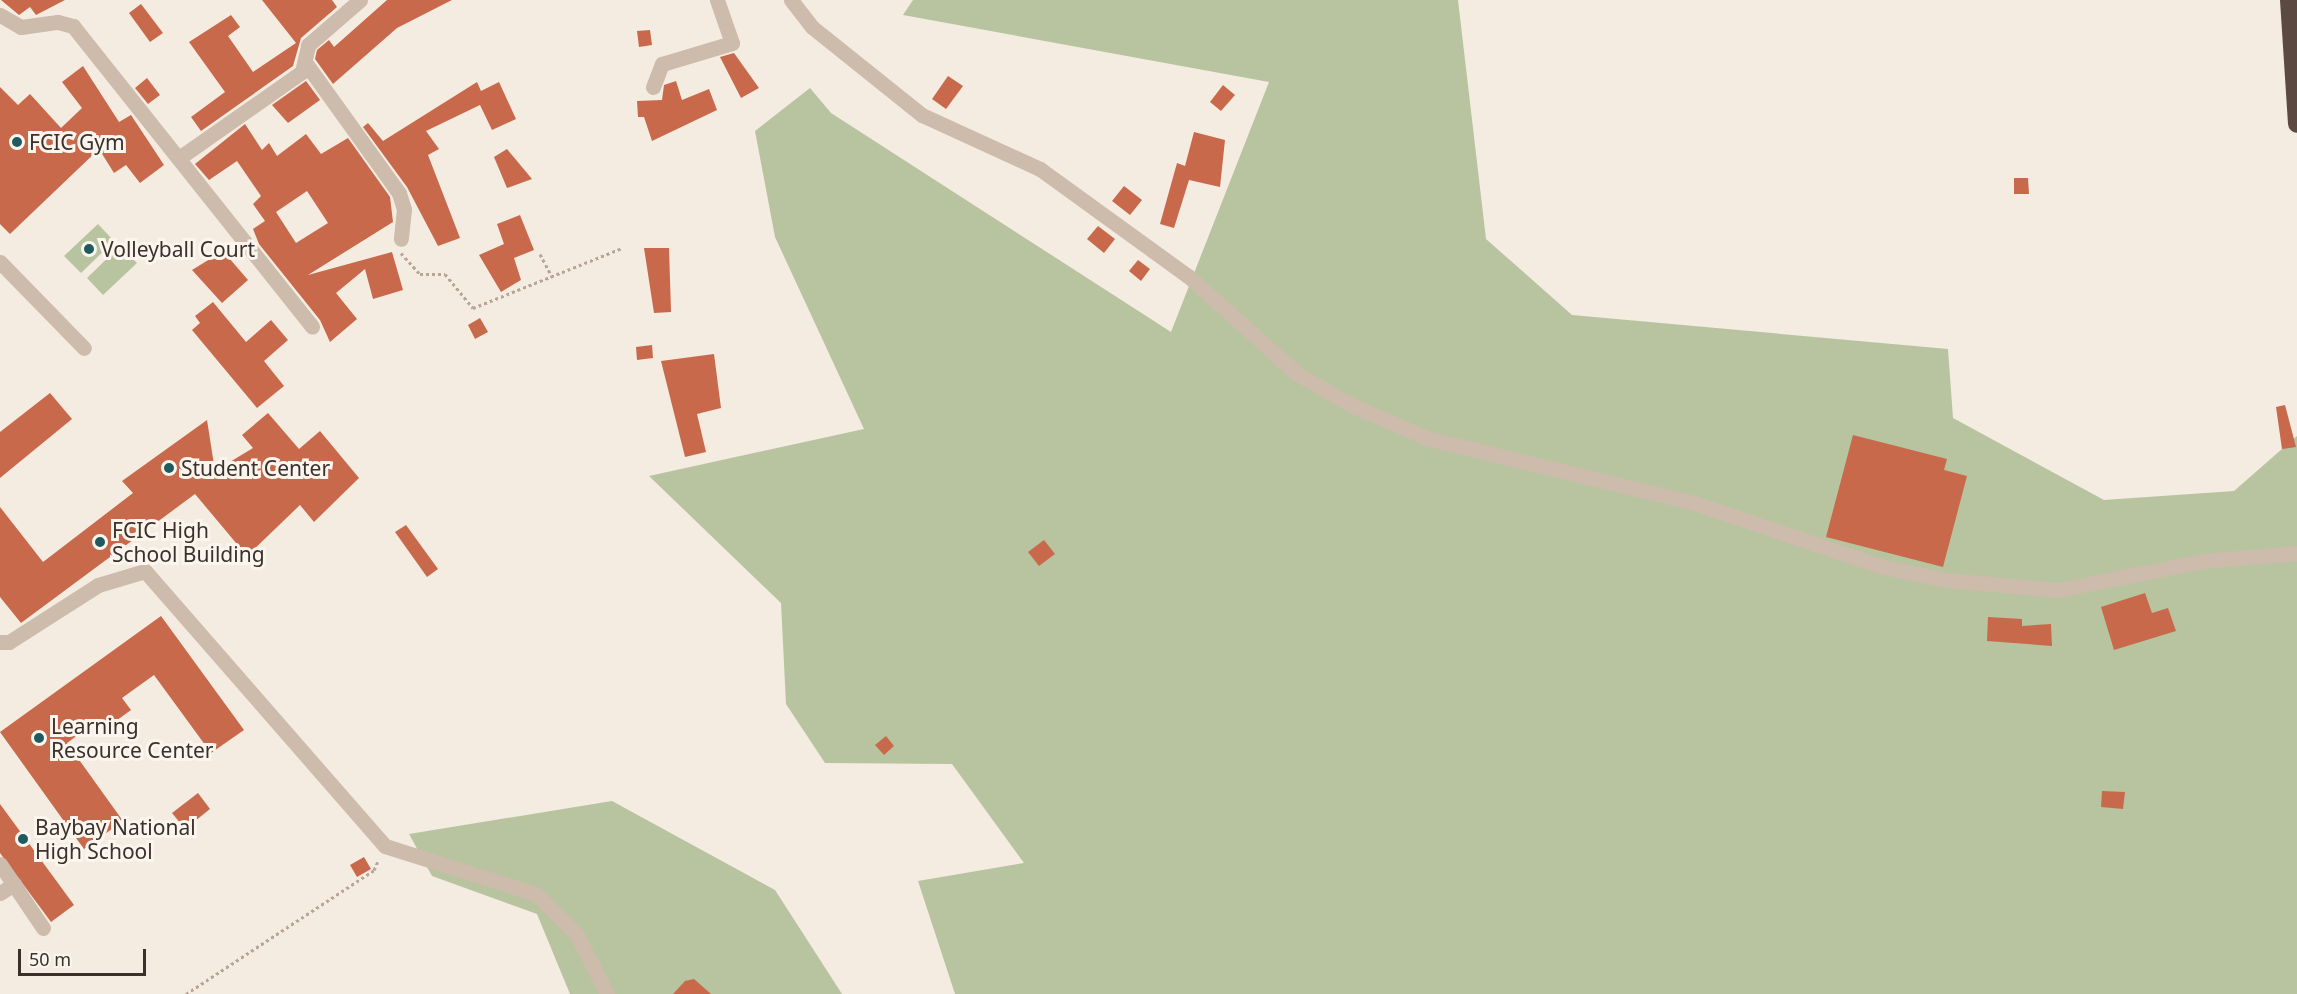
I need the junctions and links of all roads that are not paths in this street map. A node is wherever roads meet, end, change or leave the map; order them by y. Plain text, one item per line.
1 (360, 0) edge
2 (717, 0) edge
3 (791, 0) edge
4 (2289, 0) edge
5 (0, 15) edge
6 (307, 65) junction
7 (653, 87) dead end
8 (2297, 124) edge
9 (179, 158) junction
10 (401, 239) road end
11 (0, 266) edge
12 (312, 326) dead end
13 (84, 348) dead end
14 (2297, 553) edge
15 (0, 642) edge
16 (0, 864) edge
17 (14, 884) junction
18 (0, 893) edge
19 (43, 928) dead end
20 (607, 994) edge

1 - 6 street
2 - 7 street
3 - 14 street
4 - 8 highway
5 - 9 street
6 - 9 street
6 - 10 street
9 - 12 street
11 - 13 street
15 - 20 street
16 - 17 street
17 - 18 street
17 - 19 street

